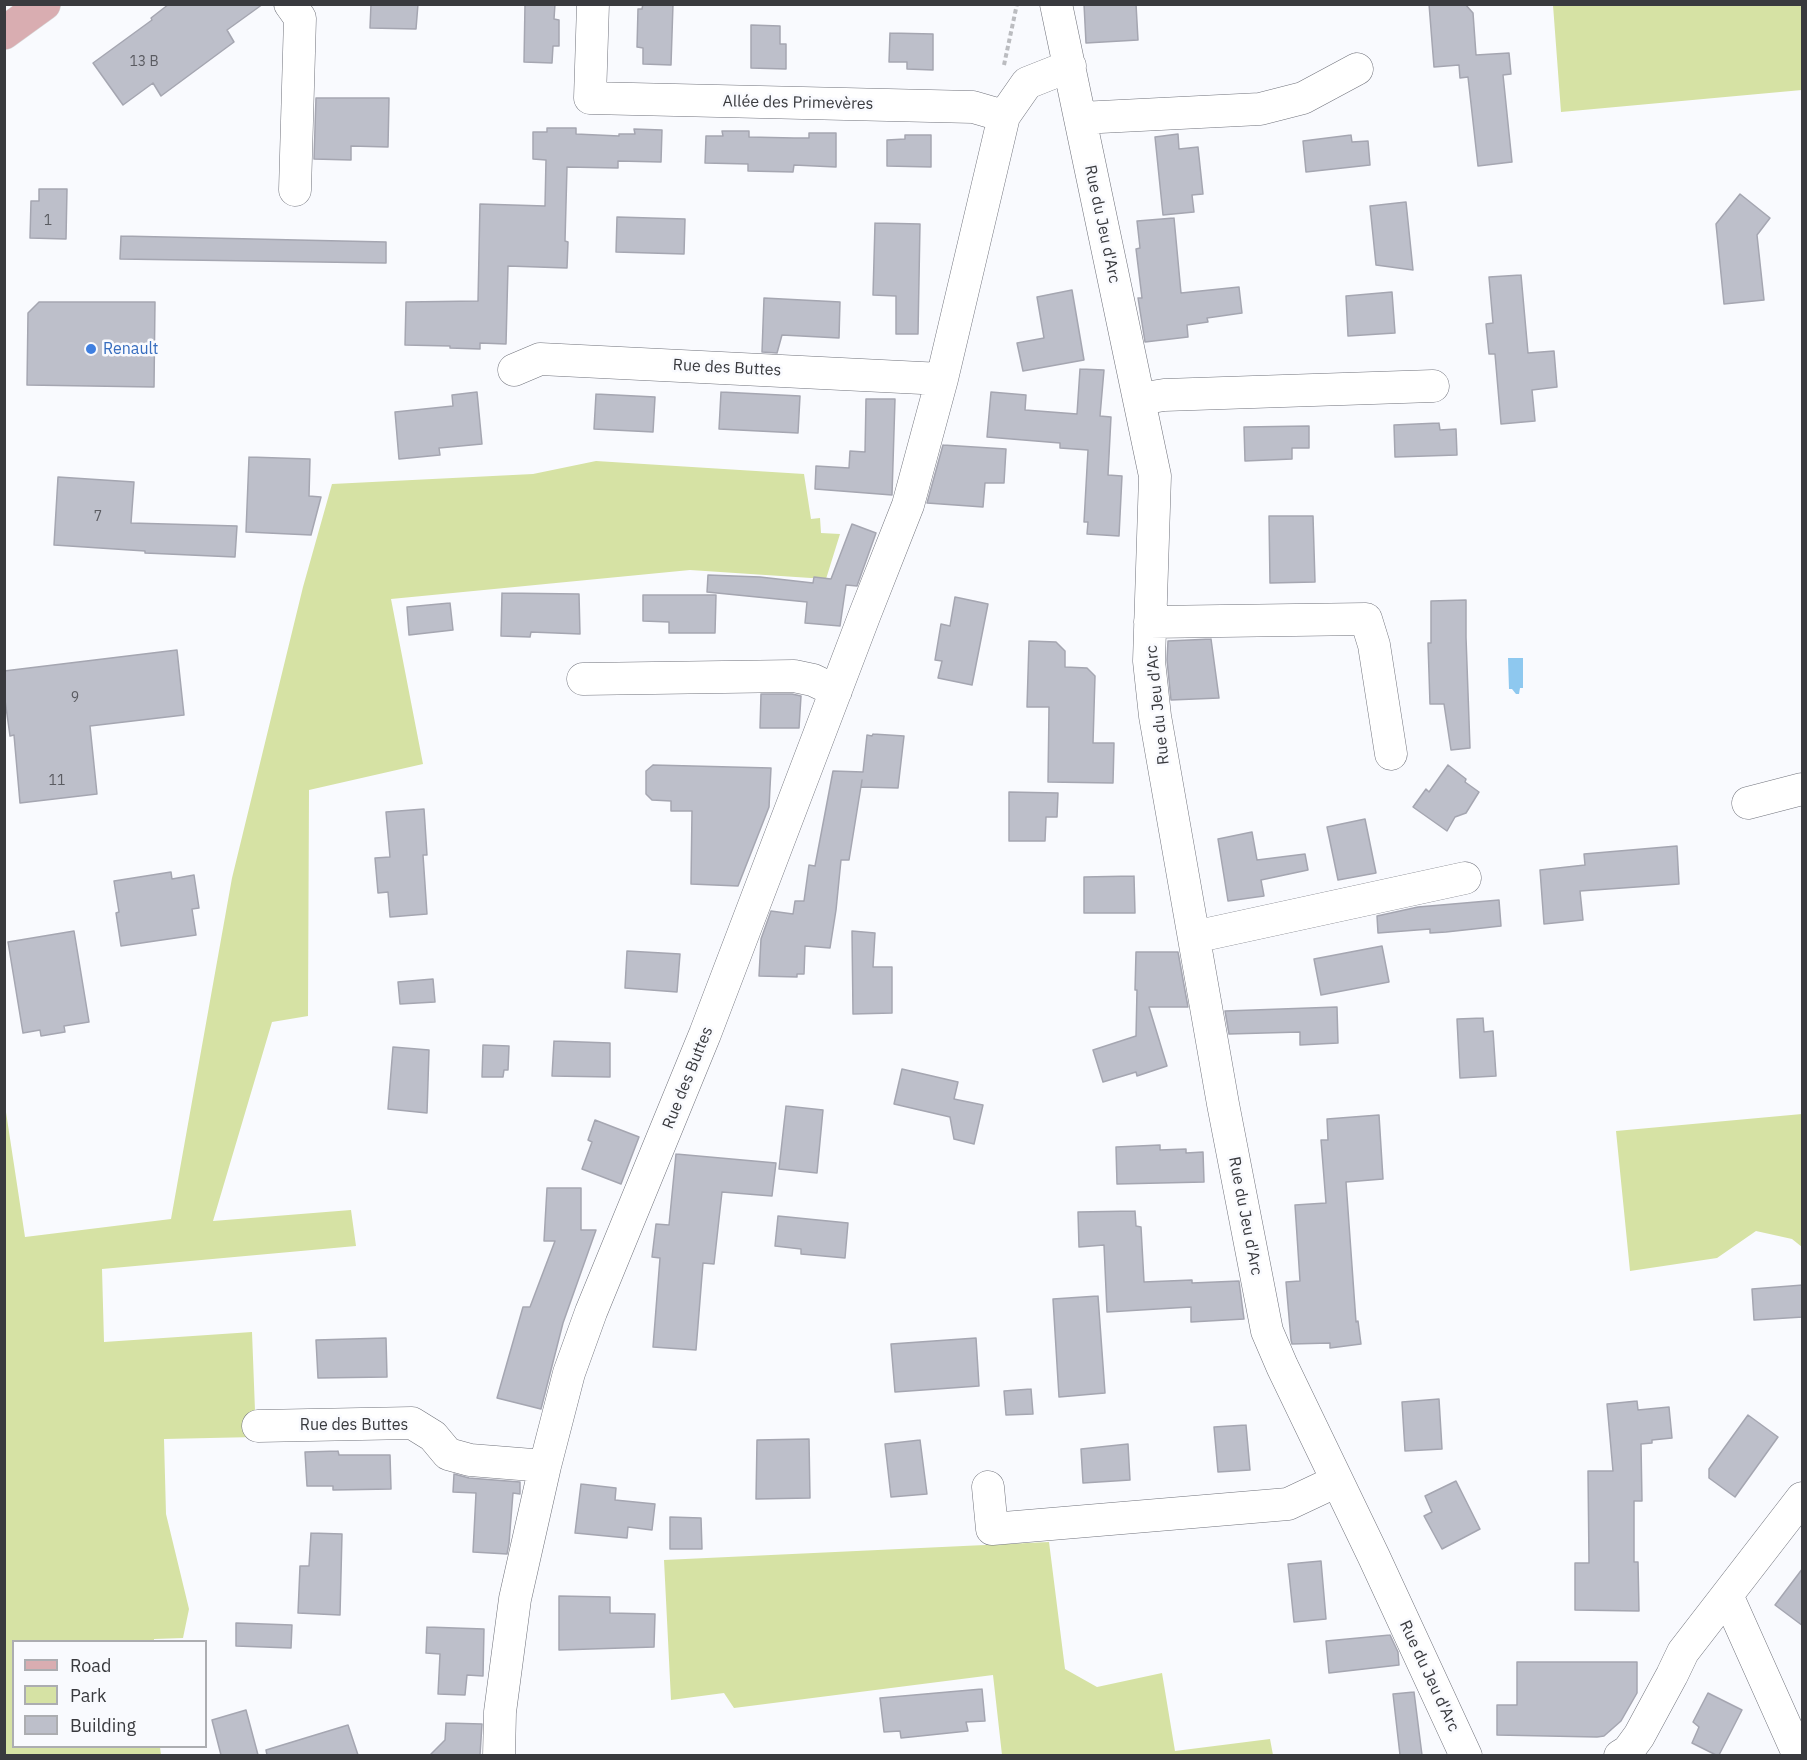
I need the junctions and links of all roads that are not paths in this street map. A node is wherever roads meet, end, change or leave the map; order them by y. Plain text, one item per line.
1 (44, 4) edge
2 (290, 4) edge
3 (593, 4) edge
4 (1056, 4) edge
5 (4, 33) edge
6 (1070, 66) junction
7 (1357, 69) dead end
8 (999, 114) junction
9 (1080, 118) junction
10 (295, 190) dead end
11 (514, 370) dead end
12 (942, 379) junction
13 (1433, 386) dead end
14 (1139, 399) junction
15 (1150, 622) junction
16 (584, 679) dead end
17 (836, 691) junction
18 (1391, 754) dead end
19 (1803, 789) edge
20 (1748, 803) dead end
21 (1466, 878) dead end
22 (1194, 937) junction
23 (258, 1426) dead end
24 (545, 1466) junction
25 (1337, 1481) junction
26 (988, 1487) dead end
27 (1803, 1498) edge
28 (1727, 1595) junction
29 (1463, 1748) edge
30 (499, 1755) edge
31 (1489, 1755) edge
32 (1620, 1755) edge
33 (1799, 1755) edge

1 - 5 main road
2 - 10 street
3 - 8 street, Allée des Primevères
4 - 6 street, Rue du Jeu d'Arc
6 - 8 street, Rue des Buttes
6 - 9 street, Rue du Jeu d'Arc
7 - 9 street
8 - 12 street, Rue des Buttes
9 - 14 street, Rue du Jeu d'Arc
11 - 12 street, Rue des Buttes
12 - 17 street, Rue des Buttes
13 - 14 street
14 - 15 street, Rue du Jeu d'Arc
15 - 18 street
15 - 22 street, Rue du Jeu d'Arc
16 - 17 street
17 - 24 street, Rue des Buttes
19 - 20 street
21 - 22 street
22 - 25 street, Rue du Jeu d'Arc
23 - 24 street, Rue des Buttes
24 - 30 street, Rue des Buttes
25 - 26 street
25 - 29 street, Rue du Jeu d'Arc
27 - 28 street
28 - 32 street
28 - 33 street
29 - 31 street

